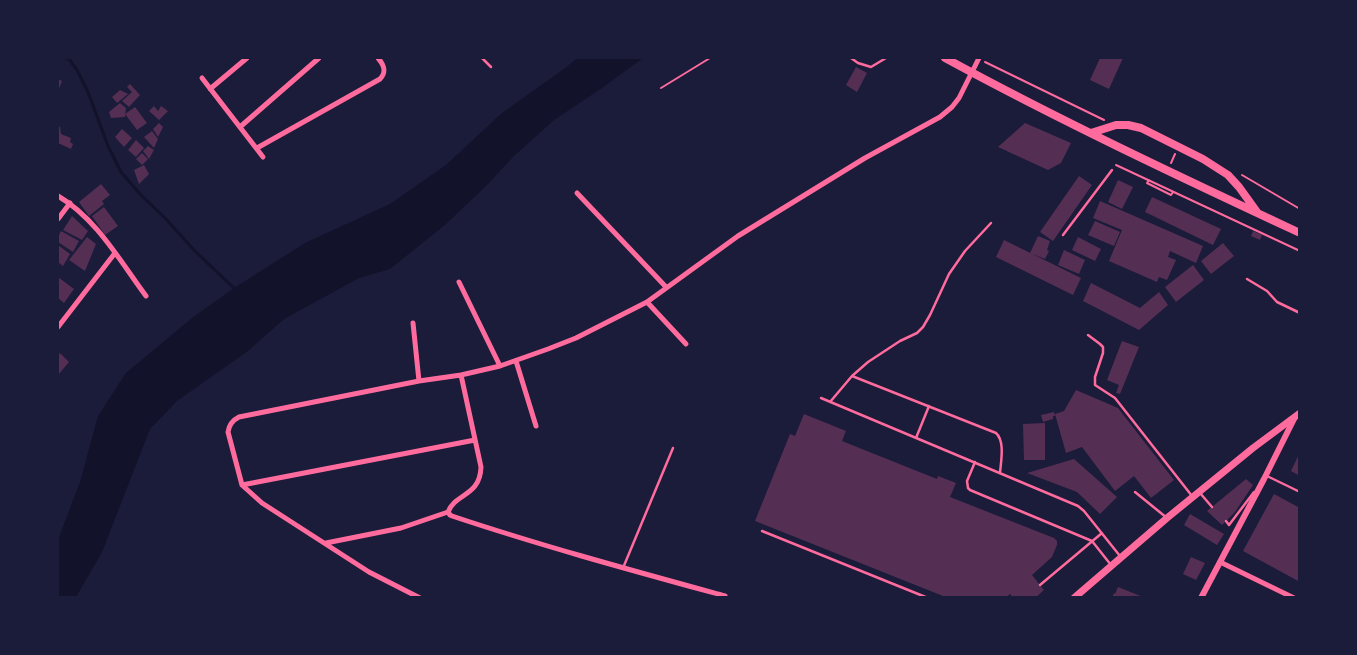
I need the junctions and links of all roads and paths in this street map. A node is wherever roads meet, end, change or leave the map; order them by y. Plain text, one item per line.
1 (247, 58) edge
2 (319, 58) edge
3 (378, 58) edge
4 (482, 58) edge
5 (710, 58) edge
6 (851, 58) edge
7 (886, 58) edge
8 (945, 58) edge
9 (978, 58) edge
10 (491, 67) dead end
11 (972, 72) junction
12 (202, 78) dead end
13 (661, 88) dead end
14 (210, 89) junction
15 (1116, 125) junction
16 (240, 127) junction
17 (1091, 133) junction
18 (257, 148) junction
19 (262, 157) dead end
20 (1115, 164) dead end
21 (1112, 170) dead end
22 (1242, 175) dead end
23 (577, 192) dead end
24 (58, 196) edge
25 (70, 203) junction
26 (1300, 209) edge
27 (1258, 214) junction
28 (58, 219) edge
29 (991, 223) dead end
30 (1300, 233) edge
31 (1063, 235) dead end
32 (1300, 251) edge
33 (114, 253) junction
34 (1247, 279) dead end
35 (459, 282) dead end
36 (666, 288) junction
37 (146, 296) dead end
38 (647, 302) junction
39 (1300, 313) edge
40 (413, 323) dead end
41 (58, 327) edge
42 (1088, 335) dead end
43 (686, 344) dead end
44 (516, 360) junction
45 (500, 366) junction
46 (461, 375) junction
47 (852, 376) junction
48 (420, 381) junction
49 (822, 398) dead end
50 (830, 402) junction
51 (929, 406) junction
52 (1300, 406) edge
53 (1297, 414) edge
54 (536, 426) dead end
55 (916, 438) junction
56 (475, 440) junction
57 (673, 448) dead end
58 (975, 462) junction
59 (1000, 473) junction
60 (1265, 477) junction
61 (242, 485) junction
62 (1135, 492) dead end
63 (1200, 492) junction
64 (1300, 492) edge
65 (1193, 497) junction
66 (1212, 507) dead end
67 (448, 512) junction
68 (1167, 518) junction
69 (1226, 521) dead end
70 (762, 531) dead end
71 (1102, 533) junction
72 (1092, 541) junction
73 (325, 544) junction
74 (1121, 557) junction
75 (1220, 562) junction
76 (1112, 565) junction
77 (623, 568) junction
78 (1040, 585) dead end
79 (725, 596) dead end
80 (420, 598) edge
81 (928, 598) edge
82 (1074, 598) edge
83 (1201, 598) edge
84 (1294, 598) edge

1 - 14 street
2 - 16 street
3 - 18 street
4 - 10 lane
5 - 13 path
6 - 7 lane
8 - 11 main road
9 - 11 street
9 - 15 path
11 - 17 main road
11 - 36 street
12 - 14 street
14 - 16 street
15 - 17 main road
15 - 27 main road
16 - 18 street
17 - 27 main road
18 - 19 street
20 - 32 path
21 - 31 lane
22 - 26 path
23 - 36 street
24 - 25 street
25 - 28 street
25 - 33 street
27 - 30 main road
29 - 47 lane
33 - 37 street
33 - 41 street
34 - 39 lane
35 - 45 street
36 - 38 street
38 - 43 street
38 - 44 street
40 - 48 street
42 - 65 lane
44 - 45 street
44 - 54 street
45 - 46 street
46 - 48 street
46 - 56 street
47 - 50 lane
47 - 51 lane
48 - 61 street
49 - 50 lane
50 - 55 lane
51 - 55 lane
51 - 59 lane
52 - 53 main road
53 - 60 street
53 - 63 main road
55 - 58 lane
56 - 61 street
56 - 67 street
57 - 77 lane
58 - 59 lane
58 - 72 lane
59 - 71 lane
60 - 64 lane
60 - 69 lane
60 - 75 street
61 - 73 street
62 - 68 lane
63 - 65 main road
63 - 66 lane
65 - 68 main road
67 - 73 street
67 - 77 street
68 - 74 main road
70 - 81 lane
71 - 72 lane
71 - 74 lane
72 - 76 lane
72 - 78 lane
73 - 80 street
74 - 76 main road
75 - 83 street
75 - 84 street
76 - 82 main road
77 - 79 street

